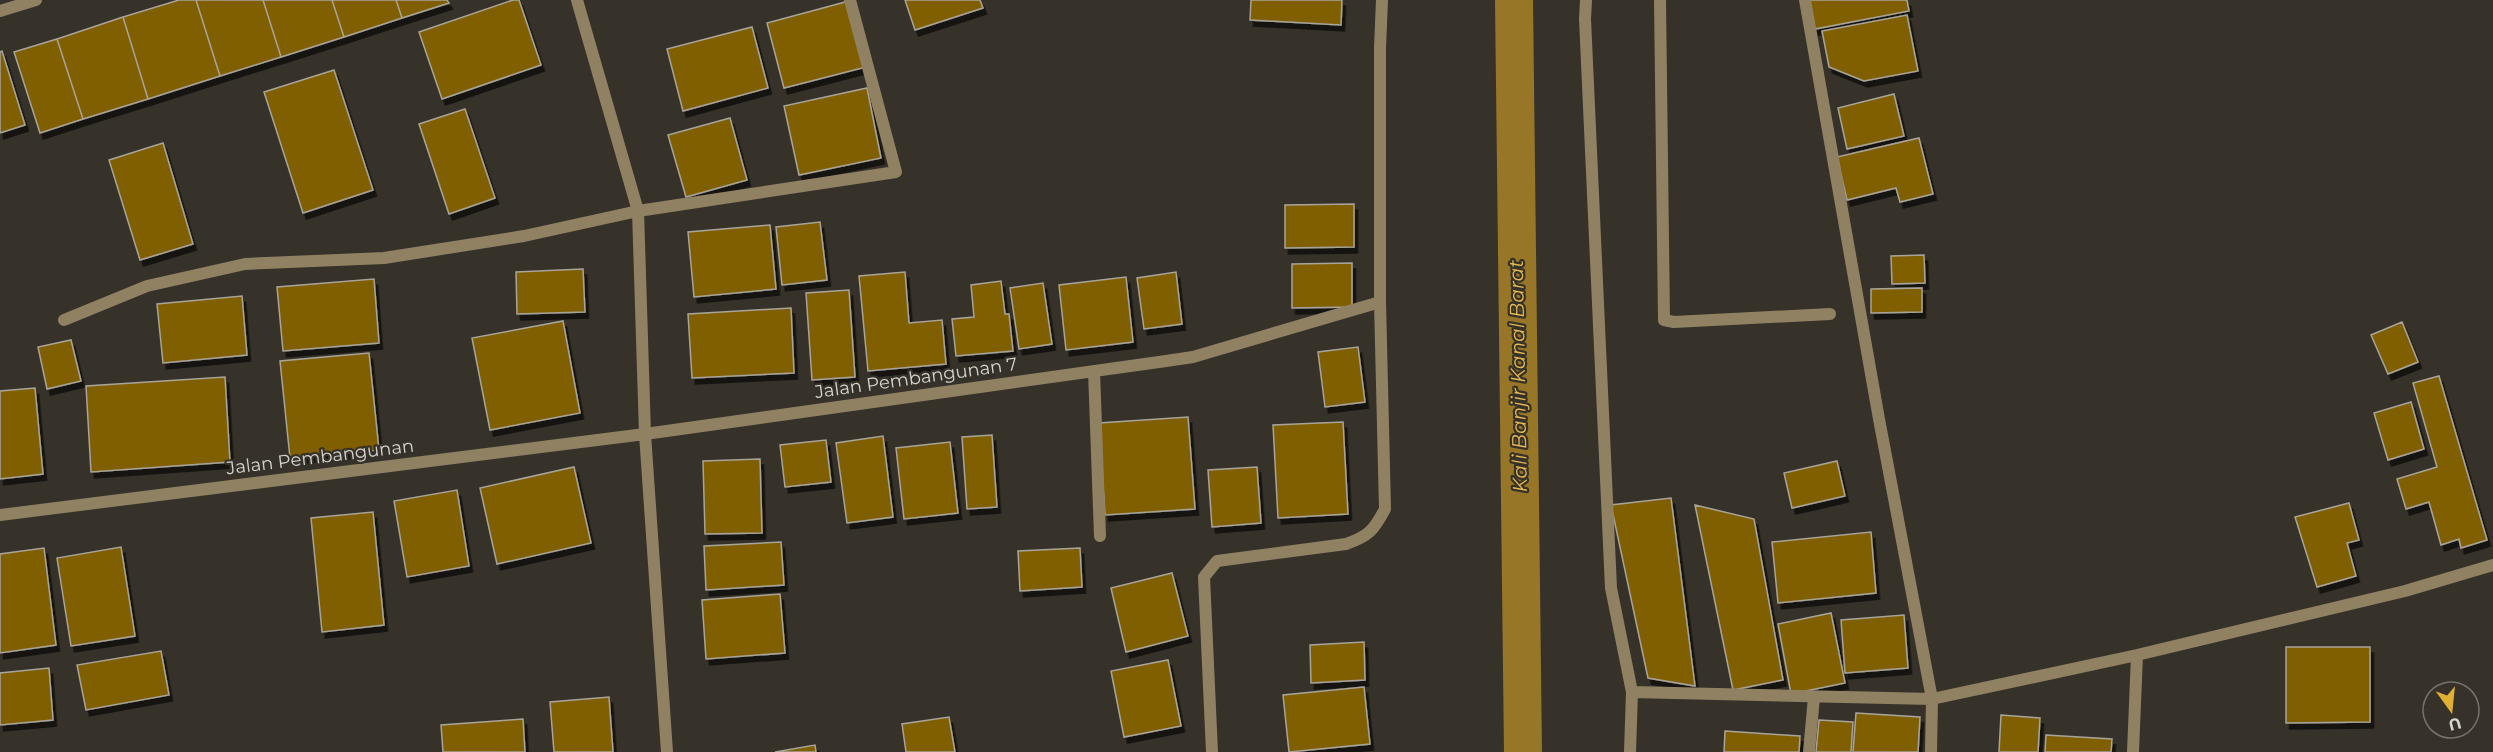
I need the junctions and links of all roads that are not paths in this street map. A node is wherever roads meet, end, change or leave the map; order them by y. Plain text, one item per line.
1 (36, 0) edge
2 (577, 0) edge
3 (850, 0) edge
4 (1382, 0) edge
5 (1586, 0) edge
6 (1660, 0) edge
7 (1805, 0) edge
8 (0, 11) edge
9 (638, 211) junction
10 (1380, 302) junction
11 (1830, 314) dead end
12 (64, 320) dead end
13 (1094, 371) junction
14 (645, 434) junction
15 (0, 515) edge
16 (1100, 536) dead end
17 (2493, 565) edge
18 (2137, 655) junction
19 (1632, 692) junction
20 (1814, 697) junction
21 (1932, 699) junction
22 (1208, 751) edge
23 (667, 752) edge
24 (1630, 752) edge
25 (1809, 752) edge
26 (1931, 752) edge
27 (2133, 752) edge

1 - 8 street
2 - 9 street
3 - 9 street
4 - 10 street
5 - 19 street
6 - 11 street
7 - 21 street
9 - 12 street
9 - 14 street
10 - 13 street, Jalan Pembangunan 7
10 - 22 street
13 - 14 street, Jalan Pembangunan 7
13 - 16 street
14 - 15 street, Jalan Pembangunan
14 - 23 street
17 - 18 street
18 - 21 street
18 - 27 street
19 - 20 street
19 - 24 street
20 - 21 street
20 - 25 street
21 - 26 street

